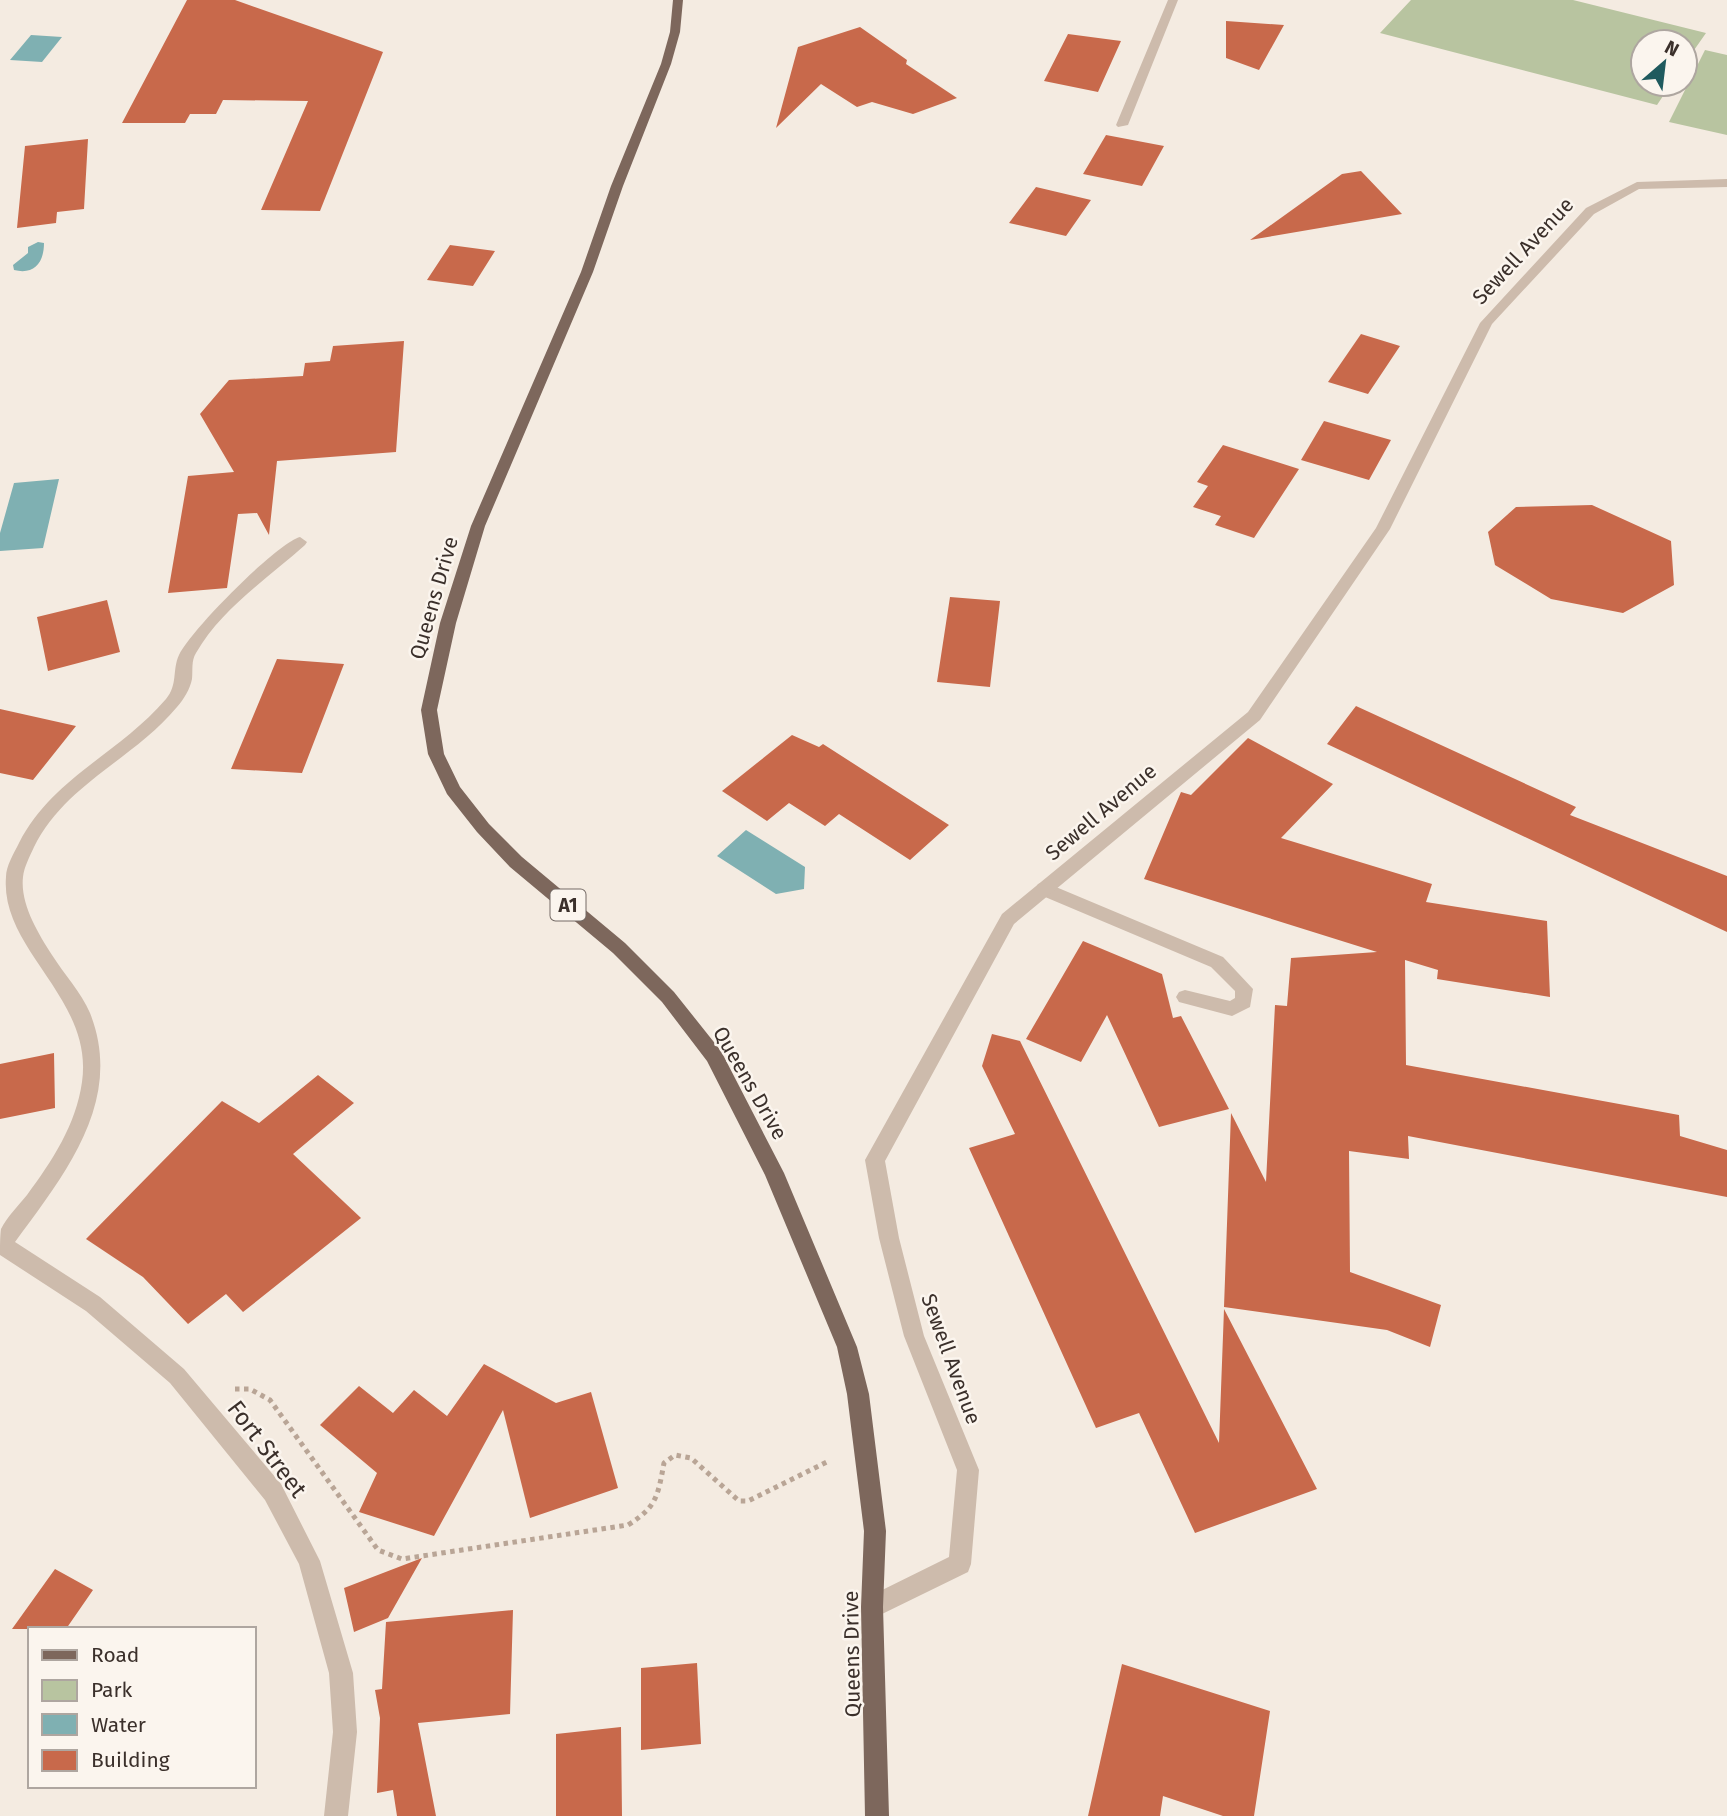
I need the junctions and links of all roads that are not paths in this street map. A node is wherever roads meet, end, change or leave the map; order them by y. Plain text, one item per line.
1 (678, 0) edge
2 (1173, 0) edge
3 (1122, 125) dead end
4 (1727, 183) edge
5 (299, 542) dead end
6 (1044, 889) junction
7 (1185, 997) dead end
8 (1, 1244) edge
9 (872, 1606) junction
10 (336, 1816) edge
11 (877, 1816) edge

1 - 9 main road, Queens Drive / A1
2 - 3 street
4 - 6 street, Sewell Avenue
5 - 8 street
6 - 7 street
6 - 9 street, Sewell Avenue
8 - 10 street, Fort Street
9 - 11 main road, Queens Drive / A1

